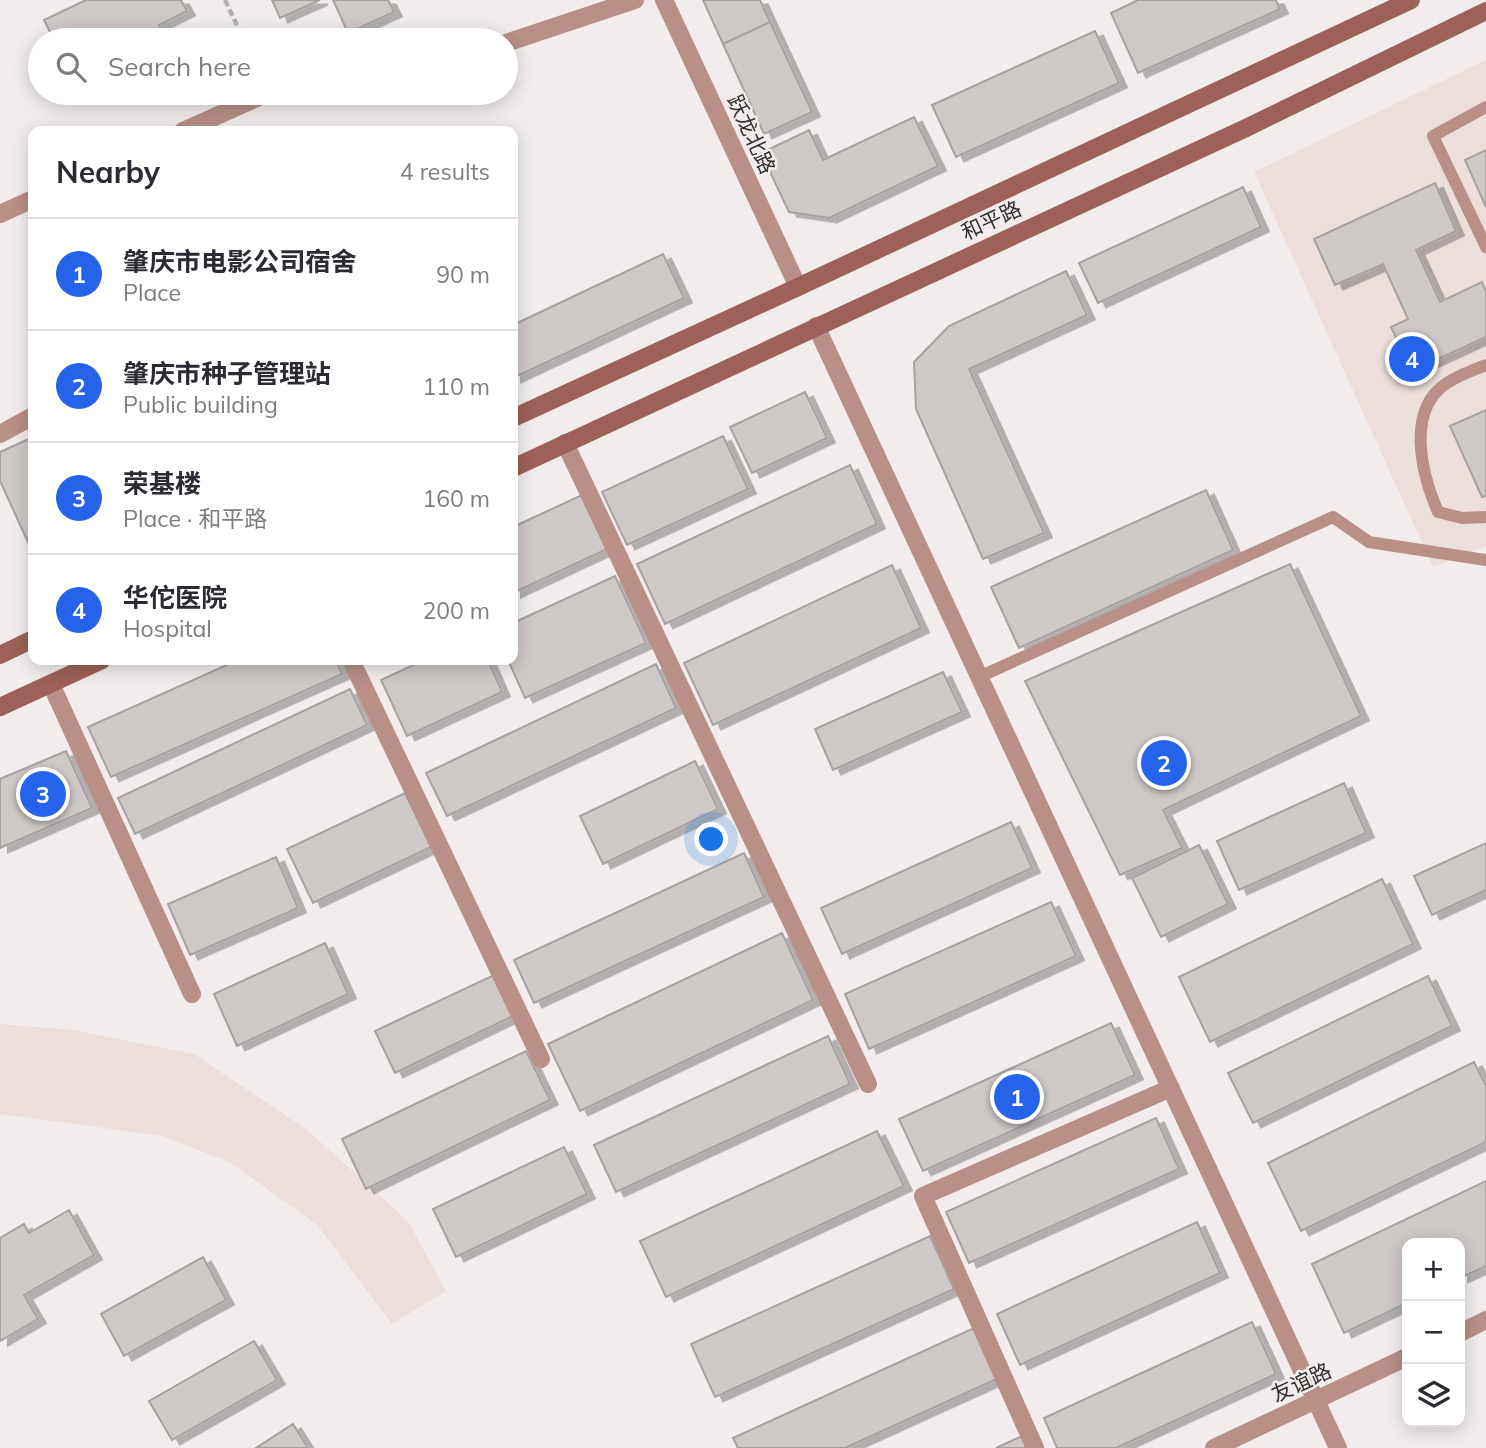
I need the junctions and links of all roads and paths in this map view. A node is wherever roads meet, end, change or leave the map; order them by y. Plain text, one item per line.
1 (225, 0) edge
2 (635, 0) edge
3 (664, 0) edge
4 (1411, 0) edge
5 (1486, 11) edge
6 (238, 28) edge
7 (518, 39) edge
8 (241, 105) edge
9 (1486, 107) edge
10 (194, 126) edge
11 (28, 201) edge
12 (0, 214) edge
13 (1486, 247) edge
14 (798, 287) junction
15 (816, 326) junction
16 (1486, 365) edge
17 (518, 416) edge
18 (28, 419) edge
19 (0, 434) edge
20 (565, 443) junction
21 (518, 466) edge
22 (1486, 517) edge
23 (1486, 560) edge
24 (28, 641) edge
25 (0, 655) edge
26 (91, 665) edge
27 (353, 665) edge
28 (979, 677) junction
29 (51, 684) junction
30 (0, 707) edge
31 (192, 994) dead end
32 (541, 1059) dead end
33 (868, 1084) dead end
34 (1171, 1088) junction
35 (1486, 1320) edge
36 (1465, 1330) edge
37 (1402, 1359) edge
38 (1316, 1400) junction
39 (1035, 1448) edge
40 (1214, 1448) edge
41 (1338, 1448) edge

1 - 6 path
2 - 7 street
3 - 14 street, 跃龙北路
4 - 14 main road, 和平路
5 - 15 main road, 和平路
8 - 10 street
9 - 13 lane
11 - 12 street
14 - 17 main road, 和平路
15 - 20 main road, 和平路
15 - 28 street
16 - 22 lane
18 - 19 street
20 - 21 main road, 和平路
20 - 33 street
23 - 28 lane
24 - 25 main road
26 - 29 main road
27 - 32 street
28 - 34 street
29 - 30 main road
29 - 31 street
34 - 38 street
34 - 39 street
35 - 36 street
37 - 38 street, 友谊路
38 - 40 street, 友谊路
38 - 41 street

